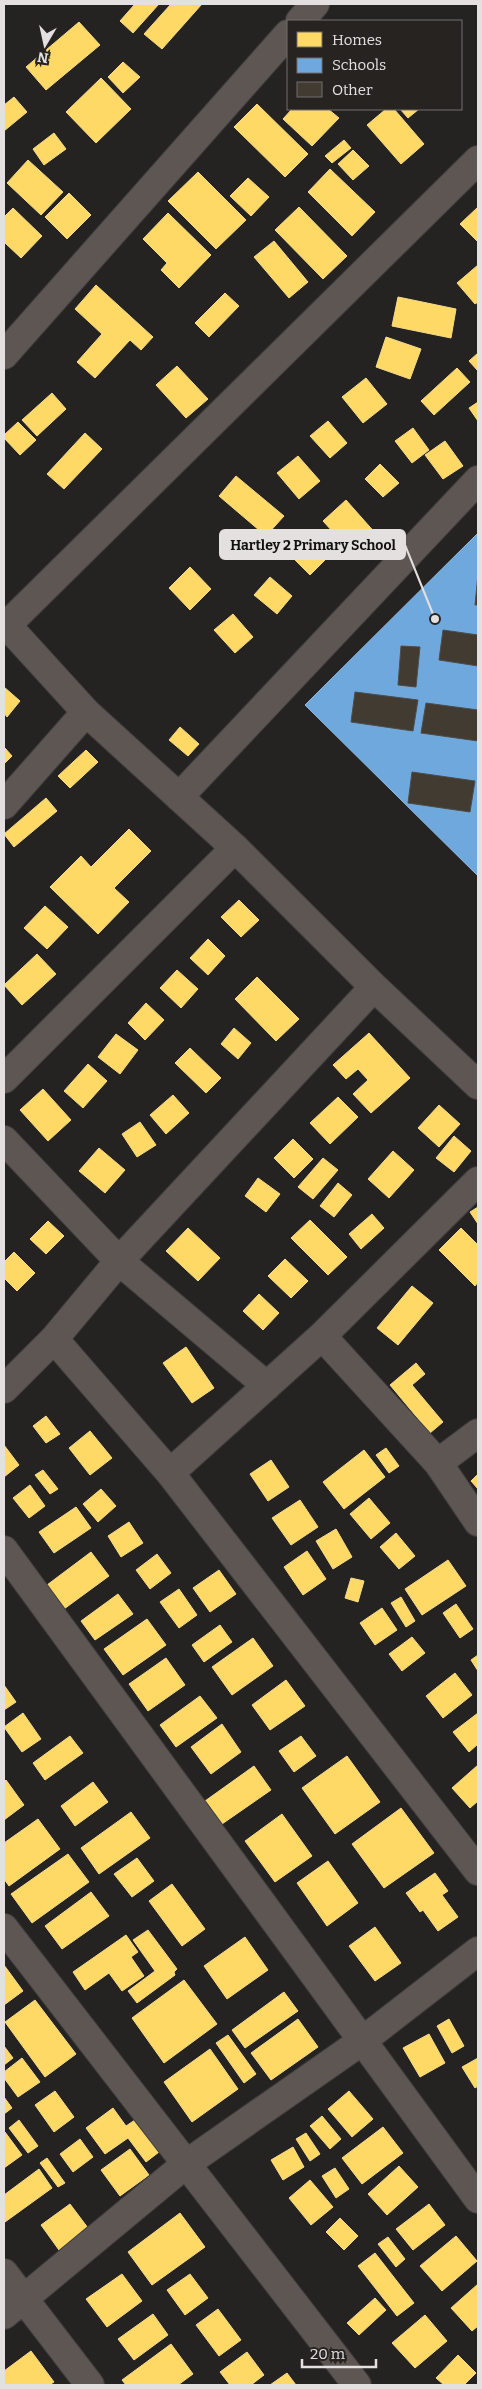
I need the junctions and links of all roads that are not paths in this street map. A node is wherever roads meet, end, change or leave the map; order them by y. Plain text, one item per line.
1 (315, 4) edge
2 (301, 20) edge
3 (287, 35) edge
4 (478, 160) edge
5 (4, 355) edge
6 (478, 480) edge
7 (6, 624) edge
8 (86, 712) junction
9 (179, 797) junction
10 (4, 805) edge
11 (235, 848) junction
12 (374, 987) junction
13 (4, 1079) edge
14 (478, 1085) edge
15 (4, 1140) edge
16 (478, 1182) edge
17 (119, 1261) junction
18 (322, 1336) junction
19 (54, 1339) junction
20 (267, 1386) junction
21 (4, 1389) edge
22 (478, 1433) edge
23 (438, 1463) junction
24 (170, 1473) junction
25 (478, 1522) edge
26 (4, 1550) edge
27 (478, 1871) edge
28 (4, 1928) edge
29 (478, 1951) edge
30 (362, 2041) junction
31 (186, 2164) junction
32 (478, 2199) edge
33 (4, 2273) edge
34 (14, 2307) edge
35 (90, 2385) edge
36 (357, 2385) edge

1 - 2 street
3 - 5 street
4 - 7 street
6 - 9 street
7 - 8 street
8 - 9 street
8 - 10 street
9 - 11 street
11 - 12 street
11 - 13 street
12 - 14 street
12 - 17 street
15 - 17 street
16 - 18 street
17 - 19 street
17 - 20 street
18 - 20 street
18 - 23 street
19 - 21 street
19 - 24 street
20 - 24 street
22 - 23 street
23 - 25 street
24 - 27 street
26 - 30 street
28 - 31 street
29 - 30 street
30 - 31 street
30 - 32 street
31 - 34 street
31 - 36 street
33 - 34 street
34 - 35 street

